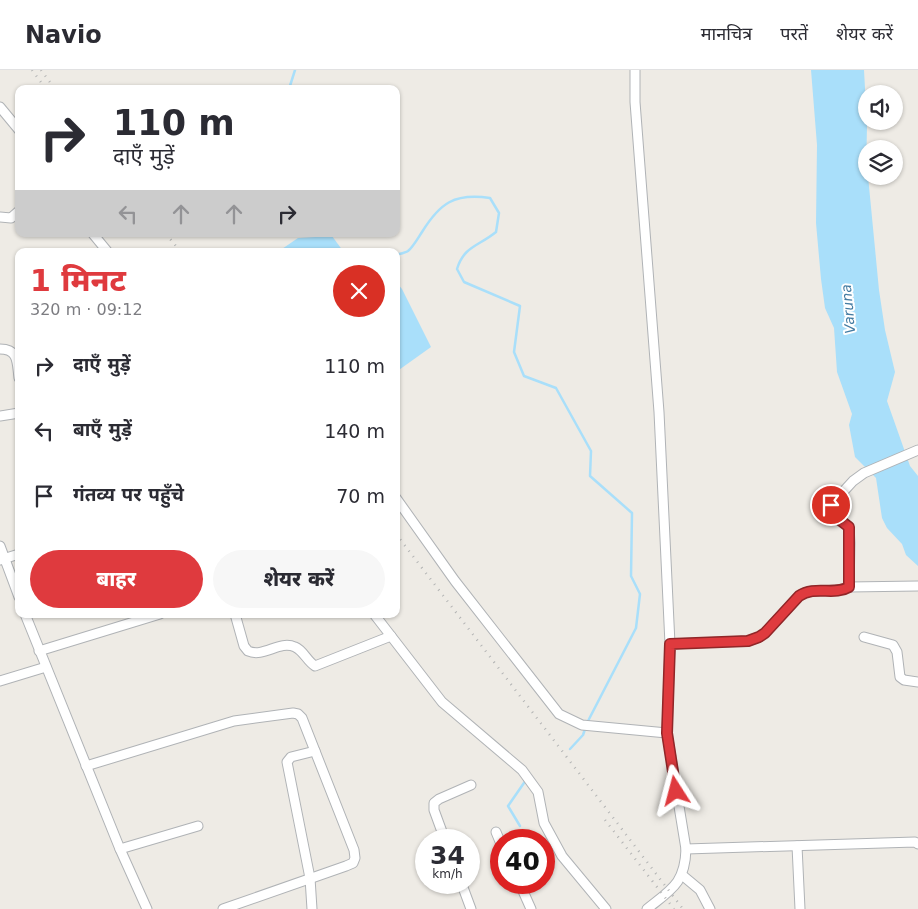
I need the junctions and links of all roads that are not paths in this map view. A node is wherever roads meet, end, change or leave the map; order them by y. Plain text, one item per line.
1 (635, 70) edge
2 (0, 107) edge
3 (15, 125) edge
4 (15, 214) edge
5 (0, 217) edge
6 (95, 237) edge
7 (105, 248) edge
8 (0, 348) edge
9 (15, 356) edge
10 (15, 414) edge
11 (0, 416) edge
12 (914, 452) edge
13 (400, 504) edge
14 (0, 546) edge
15 (15, 555) edge
16 (2, 560) edge
17 (918, 586) edge
18 (849, 587) junction
19 (15, 588) edge
20 (27, 618) edge
21 (139, 618) edge
22 (236, 618) edge
23 (377, 618) edge
24 (391, 636) junction
25 (864, 637) dead end
26 (670, 644) junction
27 (40, 651) junction
28 (46, 667) junction
29 (0, 680) edge
30 (918, 682) edge
31 (667, 733) junction
32 (315, 751) junction
33 (86, 766) junction
34 (471, 786) dead end
35 (198, 826) dead end
36 (441, 829) edge
37 (918, 844) edge
38 (797, 846) junction
39 (120, 849) junction
40 (686, 849) junction
41 (682, 875) junction
42 (310, 878) junction
43 (465, 894) edge
44 (524, 894) edge
45 (148, 909) edge
46 (223, 909) edge
47 (312, 909) edge
48 (471, 909) edge
49 (531, 909) edge
50 (606, 909) edge
51 (647, 909) edge
52 (710, 909) edge
53 (800, 909) edge

1 - 26 street
2 - 3 street
4 - 5 street
6 - 7 street
8 - 9 street
10 - 11 street
12 - 18 street
13 - 31 street
14 - 16 street
15 - 16 street
16 - 19 street
17 - 18 street
18 - 26 street
20 - 27 street
21 - 27 street
22 - 24 street
23 - 24 street
24 - 50 street
25 - 30 street
26 - 31 street
27 - 28 street
28 - 29 street
28 - 33 street
31 - 40 street
32 - 33 street
32 - 42 street
32 - 42 street
33 - 39 street
34 - 36 street
35 - 39 street
37 - 38 street
38 - 40 street
38 - 53 street
39 - 45 street
40 - 41 street
41 - 51 street
41 - 52 street
42 - 46 street
42 - 47 street
43 - 48 street
44 - 49 street

